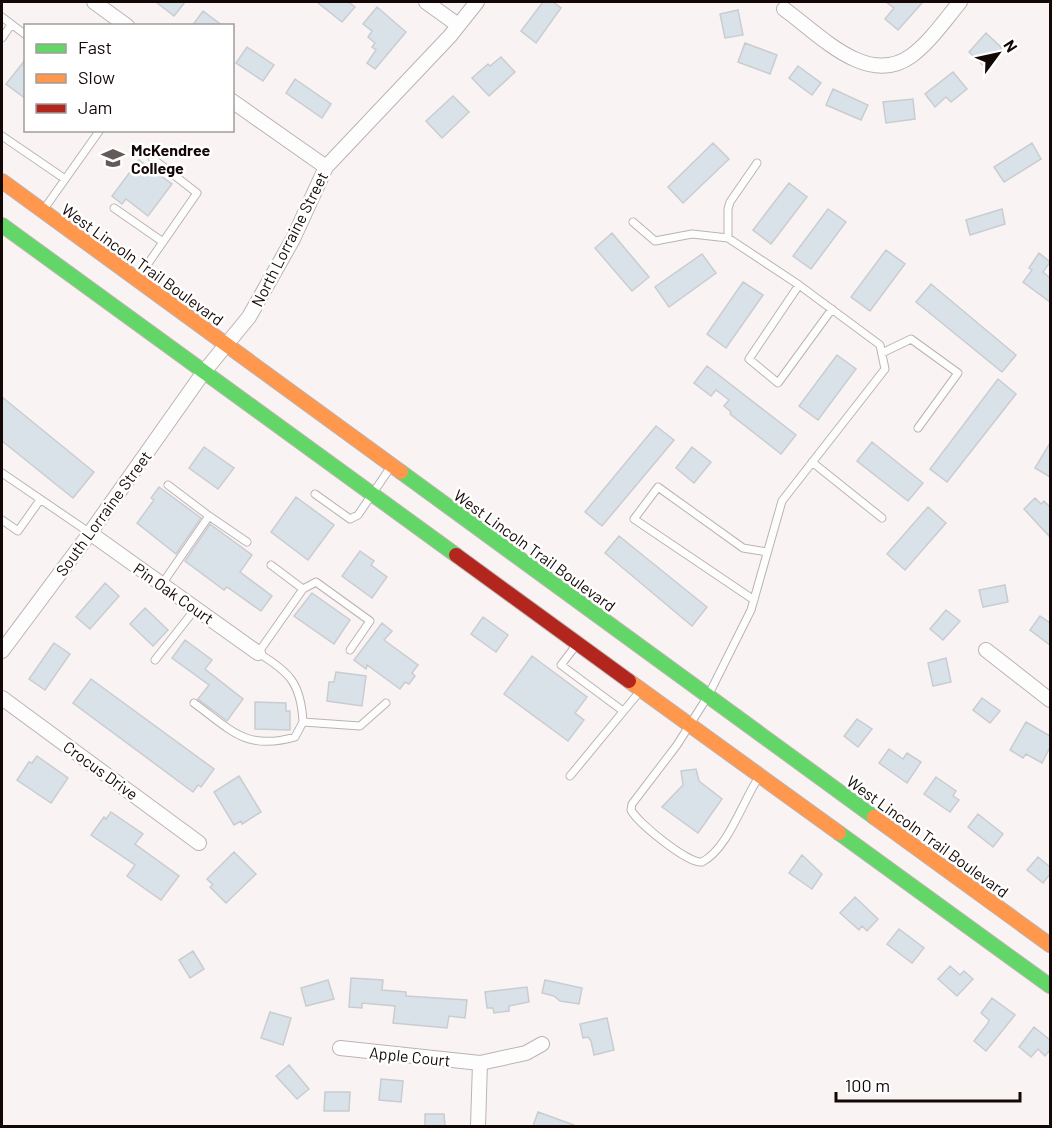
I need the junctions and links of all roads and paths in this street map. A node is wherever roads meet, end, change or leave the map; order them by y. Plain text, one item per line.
1 (94, 2) edge
2 (426, 2) edge
3 (477, 2) edge
4 (960, 2) edge
5 (784, 9) dead end
6 (2, 17) edge
7 (124, 24) edge
8 (11, 25) junction
9 (458, 25) junction
10 (24, 34) edge
11 (2, 38) edge
12 (234, 102) edge
13 (99, 132) edge
14 (2, 136) edge
15 (152, 158) dead end
16 (757, 163) dead end
17 (326, 166) junction
18 (65, 179) junction
19 (2, 181) edge
20 (114, 208) dead end
21 (42, 211) junction
22 (633, 222) dead end
23 (2, 225) edge
24 (728, 238) junction
25 (163, 242) junction
26 (136, 280) junction
27 (799, 285) junction
28 (832, 309) junction
29 (226, 345) junction
30 (882, 352) junction
31 (203, 373) junction
32 (918, 428) dead end
33 (812, 462) junction
34 (392, 466) junction
35 (2, 472) edge
36 (168, 485) dead end
37 (315, 494) dead end
38 (372, 494) junction
39 (40, 500) junction
40 (209, 516) junction
41 (882, 518) dead end
42 (2, 520) edge
43 (90, 533) junction
44 (247, 542) dead end
45 (767, 552) junction
46 (271, 565) dead end
47 (162, 584) junction
48 (303, 589) junction
49 (754, 600) junction
50 (196, 608) junction
51 (577, 644) junction
52 (350, 650) dead end
53 (986, 650) dead end
54 (2, 651) edge
55 (258, 653) junction
56 (155, 660) dead end
57 (641, 690) junction
58 (708, 696) junction
59 (2, 698) edge
60 (1050, 700) edge
61 (194, 703) dead end
62 (386, 703) dead end
63 (623, 711) junction
64 (303, 722) junction
65 (690, 725) junction
66 (760, 775) junction
67 (570, 776) dead end
68 (199, 843) dead end
69 (1050, 945) edge
70 (1050, 987) edge
71 (542, 1044) dead end
72 (340, 1048) dead end
73 (480, 1063) junction
74 (478, 1126) edge

1 - 7 street
2 - 9 street
3 - 9 street, North Lorraine Street
4 - 5 street
6 - 8 lane
8 - 10 lane
8 - 11 lane
9 - 17 street, North Lorraine Street
12 - 17 street
13 - 18 lane
14 - 18 lane
15 - 25 lane
16 - 24 lane
17 - 29 street, North Lorraine Street
18 - 21 lane
19 - 21 main road, West Lincoln Trail Boulevard
20 - 25 lane
21 - 26 main road, West Lincoln Trail Boulevard
22 - 24 lane
23 - 31 main road
24 - 27 lane
25 - 26 lane
26 - 29 main road, West Lincoln Trail Boulevard
27 - 28 lane
27 - 28 lane
28 - 30 lane
29 - 31 street, North Lorraine Street
29 - 34 main road, West Lincoln Trail Boulevard
30 - 32 lane
30 - 33 lane
31 - 38 main road
31 - 43 street, South Lorraine Street
33 - 41 lane
33 - 45 lane
34 - 38 lane
34 - 58 main road, West Lincoln Trail Boulevard
35 - 39 lane
36 - 40 lane
37 - 38 lane
38 - 51 main road
39 - 42 lane
39 - 43 lane
40 - 44 lane
40 - 47 lane
43 - 47 street, Pin Oak Court
43 - 54 street, South Lorraine Street
45 - 49 lane
45 - 49 lane
46 - 48 lane
47 - 50 street, Pin Oak Court
48 - 52 lane
48 - 55 lane
49 - 58 lane
50 - 55 street, Pin Oak Court
50 - 56 lane
51 - 57 main road
51 - 63 lane
53 - 60 street
55 - 64 lane
57 - 63 lane
57 - 65 main road
58 - 65 lane
58 - 69 main road, West Lincoln Trail Boulevard
59 - 68 street, Crocus Drive
61 - 64 lane
62 - 64 lane
63 - 67 lane
65 - 66 main road
65 - 66 lane
66 - 70 main road
71 - 73 street, Apple Court
72 - 73 street, Apple Court
73 - 74 street

